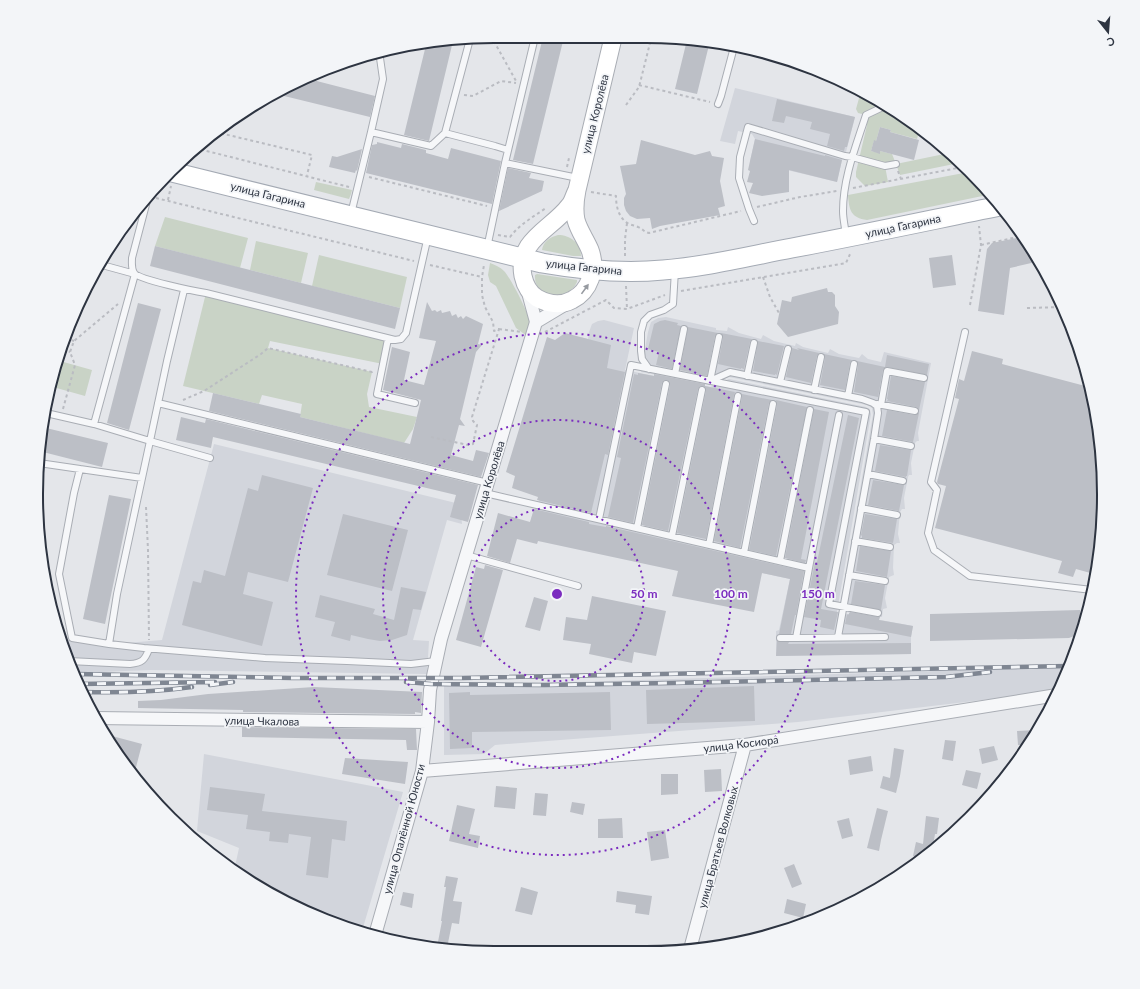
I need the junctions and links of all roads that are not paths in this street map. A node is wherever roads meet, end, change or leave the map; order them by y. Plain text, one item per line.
1 (534, 43) edge
2 (612, 43) edge
3 (469, 44) edge
4 (733, 52) edge
5 (380, 58) edge
6 (718, 104) road end
7 (880, 109) edge
8 (372, 132) junction
9 (445, 133) junction
10 (508, 150) junction
11 (852, 156) junction
12 (505, 163) junction
13 (896, 164) dead end
14 (177, 173) edge
15 (578, 184) junction
16 (994, 208) edge
17 (145, 209) edge
18 (351, 216) junction
19 (754, 221) dead end
20 (541, 232) junction
21 (428, 235) junction
22 (585, 239) junction
23 (488, 241) junction
24 (849, 245) junction
25 (524, 258) junction
26 (105, 266) edge
27 (592, 269) junction
28 (675, 269) junction
29 (135, 274) junction
30 (526, 286) junction
31 (184, 290) junction
32 (569, 302) junction
33 (536, 322) junction
34 (684, 329) dead end
35 (965, 332) dead end
36 (719, 337) dead end
37 (388, 339) junction
38 (754, 343) dead end
39 (788, 349) dead end
40 (821, 357) dead end
41 (854, 364) dead end
42 (649, 369) junction
43 (675, 374) junction
44 (747, 376) junction
45 (924, 378) dead end
46 (710, 381) junction
47 (780, 382) junction
48 (666, 384) dead end
49 (702, 390) dead end
50 (814, 390) junction
51 (738, 396) dead end
52 (848, 396) junction
53 (158, 403) junction
54 (415, 403) dead end
55 (873, 403) junction
56 (773, 404) dead end
57 (881, 405) junction
58 (810, 410) dead end
59 (915, 411) dead end
60 (51, 414) edge
61 (839, 415) dead end
62 (94, 424) junction
63 (874, 439) junction
64 (150, 441) junction
65 (911, 446) dead end
66 (210, 458) dead end
67 (44, 464) edge
68 (80, 468) junction
69 (868, 474) junction
70 (142, 478) junction
71 (904, 481) dead end
72 (487, 488) junction
73 (861, 508) junction
74 (897, 515) dead end
75 (599, 519) junction
76 (638, 528) junction
77 (672, 536) junction
78 (855, 541) junction
79 (709, 545) junction
80 (890, 547) dead end
81 (744, 553) junction
82 (466, 556) junction
83 (780, 561) junction
84 (809, 568) junction
85 (849, 575) junction
86 (885, 581) dead end
87 (578, 586) dead end
88 (1087, 589) edge
89 (843, 606) junction
90 (878, 613) dead end
91 (885, 636) dead end
92 (838, 637) junction
93 (780, 638) dead end
94 (796, 638) junction
95 (109, 644) junction
96 (149, 648) junction
97 (75, 661) edge
98 (436, 661) junction
99 (1049, 696) edge
100 (104, 721) edge
101 (428, 722) junction
102 (745, 745) junction
103 (422, 771) junction
104 (376, 930) edge
105 (692, 943) edge

1 - 10 lane
2 - 15 main road, улица Королёва
3 - 9 lane
4 - 6 lane
5 - 8 lane
7 - 11 lane
8 - 9 lane
8 - 18 lane
9 - 10 lane
10 - 12 lane
11 - 13 lane
11 - 19 lane
11 - 24 lane
12 - 15 lane
12 - 23 lane
14 - 18 main road, улица Гагарина
15 - 20 main road
15 - 22 main road
16 - 24 main road, улица Гагарина
17 - 29 lane
18 - 21 main road, улица Гагарина
20 - 22 main road
20 - 25 main road
21 - 23 main road, улица Гагарина
21 - 37 lane
22 - 27 main road
23 - 25 main road, улица Гагарина
24 - 28 main road, улица Гагарина
25 - 27 main road, улица Гагарина
25 - 30 main road
26 - 29 lane
27 - 28 main road, улица Гагарина
32 -> 27 main road
28 - 42 lane
29 - 31 lane
29 - 62 lane
30 - 32 main road
30 - 33 street
31 - 37 lane
31 - 53 lane
32 - 33 street
33 - 72 street, улица Королёва
34 - 43 lane
35 - 88 lane
36 - 46 lane
37 - 54 lane
38 - 44 lane
39 - 47 lane
40 - 50 lane
41 - 52 lane
42 - 43 lane
42 - 75 lane
43 - 46 lane
44 - 46 lane
44 - 47 lane
45 - 57 lane
46 - 89 lane
47 - 50 lane
48 - 76 lane
49 - 77 lane
50 - 52 lane
51 - 79 lane
52 - 55 lane
53 - 64 lane
53 - 72 lane
55 - 57 lane
55 - 63 lane
56 - 81 lane
57 - 59 lane
58 - 83 lane
60 - 62 lane
61 - 84 lane
62 - 64 lane
63 - 65 lane
63 - 69 lane
64 - 66 lane
64 - 70 lane
67 - 68 lane
68 - 70 lane
68 - 95 lane
69 - 71 lane
69 - 73 lane
70 - 95 lane
72 - 75 lane
72 - 82 street, улица Королёва
73 - 74 lane
73 - 78 lane
75 - 76 lane
76 - 77 lane
77 - 79 lane
78 - 80 lane
78 - 85 lane
79 - 81 lane
81 - 83 lane
82 - 87 lane
82 - 98 street, улица Королёва
83 - 84 lane
84 - 94 lane
85 - 86 lane
85 - 89 lane
89 - 90 lane
89 - 92 lane
91 - 92 lane
92 - 94 lane
93 - 94 lane
95 - 96 lane
96 - 97 lane
96 - 98 lane
98 - 101 street, улица Опалённой Юности
99 - 102 street, улица Косиора
100 - 101 street, улица Чкалова
101 - 103 street, улица Опалённой Юности
102 - 103 street, улица Косиора
102 - 105 street, улица Братьев Волковых
103 - 104 street, улица Опалённой Юности

